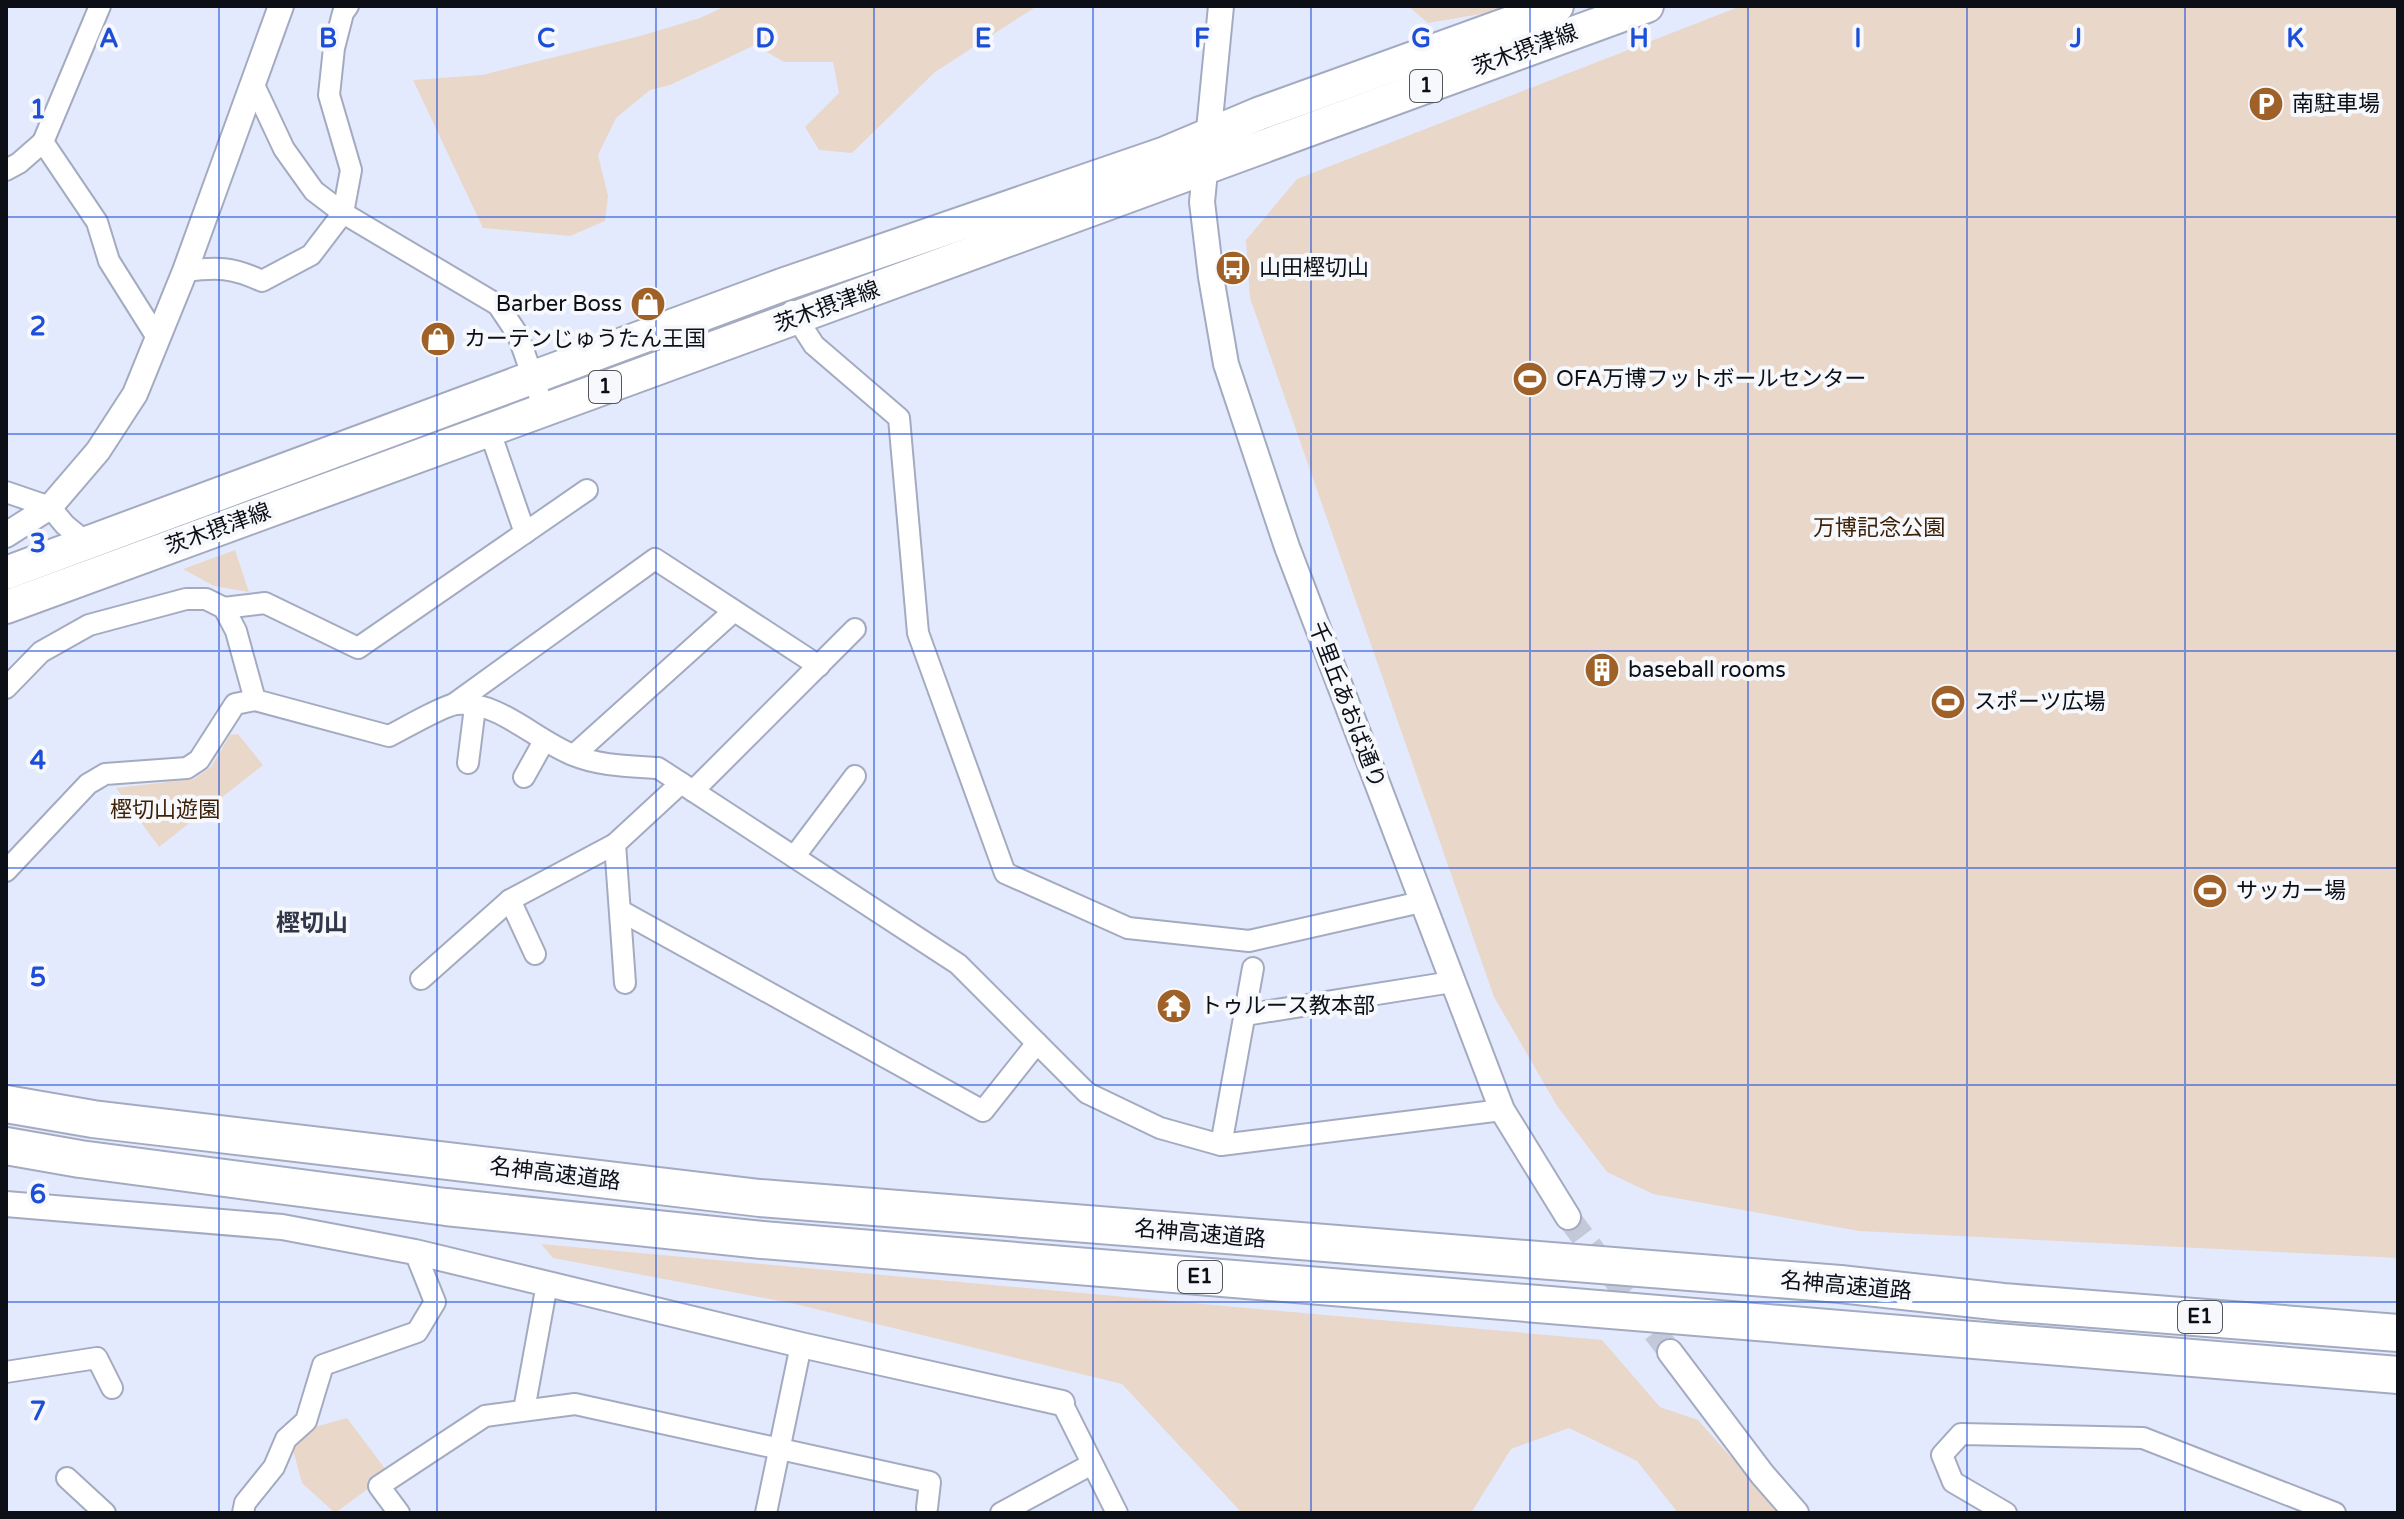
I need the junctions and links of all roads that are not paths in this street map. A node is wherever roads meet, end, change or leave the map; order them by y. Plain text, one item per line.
1 (100, 6) edge
2 (281, 6) edge
3 (348, 6) edge
4 (1221, 6) edge
5 (1557, 6) edge
6 (1647, 6) edge
7 (253, 83) junction
8 (1209, 135) junction
9 (43, 142) junction
10 (1205, 168) junction
11 (6, 170) edge
12 (343, 213) junction
13 (185, 271) junction
14 (782, 285) junction
15 (795, 318) junction
16 (158, 339) junction
17 (533, 376) junction
18 (544, 409) junction
19 (489, 429) junction
20 (587, 490) dead end
21 (6, 492) edge
22 (50, 507) junction
23 (525, 533) junction
24 (6, 535) edge
25 (87, 543) junction
26 (6, 573) edge
27 (6, 607) edge
28 (224, 608) junction
29 (734, 611) junction
30 (855, 629) dead end
31 (819, 666) junction
32 (6, 688) edge
33 (255, 700) junction
34 (454, 704) junction
35 (475, 707) junction
36 (544, 741) junction
37 (574, 755) junction
38 (468, 763) dead end
39 (855, 776) dead end
40 (524, 777) dead end
41 (687, 787) junction
42 (615, 844) junction
43 (794, 857) junction
44 (6, 871) edge
45 (510, 900) junction
46 (1421, 902) junction
47 (621, 911) junction
48 (535, 954) dead end
49 (1253, 968) dead end
50 (421, 979) dead end
51 (1452, 982) junction
52 (625, 983) dead end
53 (1245, 1015) junction
54 (1037, 1043) junction
55 (6, 1104) edge
56 (1502, 1110) junction
57 (1221, 1145) junction
58 (6, 1146) edge
59 (6, 1204) edge
60 (1568, 1217) tunnel mouth
61 (415, 1252) junction
62 (547, 1284) junction
63 (2003, 1302) junction
64 (2398, 1308) edge
65 (2398, 1333) edge
66 (801, 1345) junction
67 (1670, 1352) tunnel mouth
68 (6, 1372) edge
69 (2398, 1375) edge
70 (112, 1388) dead end
71 (1062, 1403) joint
72 (524, 1410) junction
73 (780, 1449) junction
74 (1092, 1464) junction
75 (67, 1478) dead end
76 (927, 1508) dead end
77 (105, 1513) edge
78 (243, 1513) edge
79 (399, 1513) edge
80 (766, 1513) edge
81 (1001, 1513) edge
82 (1117, 1513) edge
83 (1796, 1513) edge
84 (2006, 1513) edge
85 (2335, 1513) edge

1 - 9 street
2 - 7 street
3 - 12 street
4 - 8 street, 千里丘あおば通り
5 - 8 main road, 茨木摂津線 / 1
6 - 10 main road, 茨木摂津線 / 1
7 - 12 street
7 - 13 street
8 - 10 street, 千里丘あおば通り
8 - 14 main road, 茨木摂津線 / 1
9 - 11 street
9 - 16 street
10 - 15 main road, 茨木摂津線 / 1
10 - 46 street, 千里丘あおば通り
12 - 13 street
12 - 17 street
13 - 16 street
14 - 15 street
14 - 17 main road, 茨木摂津線 / 1
15 - 18 main road, 茨木摂津線 / 1
15 - 46 street
16 - 22 street
17 - 18 street
17 - 25 main road, 茨木摂津線 / 1
18 - 19 main road, 茨木摂津線 / 1
19 - 23 street
19 - 27 main road, 茨木摂津線 / 1
20 - 23 street
21 - 22 street
22 - 24 street
22 - 25 street
23 - 28 street
25 - 26 main road, 茨木摂津線 / 1
28 - 32 street
28 - 33 street
29 - 31 street
29 - 34 street
29 - 37 street
30 - 31 street
31 - 41 street
33 - 34 street
33 - 44 street
34 - 35 street
35 - 36 street
35 - 38 street
36 - 37 street
36 - 40 street
37 - 41 street
39 - 43 street
41 - 42 street
41 - 43 street
42 - 45 street
42 - 47 street
43 - 54 street
45 - 48 street
45 - 50 street
46 - 51 street, 千里丘あおば通り
47 - 52 street
47 - 54 street
49 - 53 street
51 - 53 street
51 - 56 street, 千里丘あおば通り
53 - 57 street
54 - 57 street
55 - 63 highway, 名神高速道路 / E1
56 - 57 street
56 - 60 street, 千里丘あおば通り
58 - 69 highway, 名神高速道路 / E1
59 - 61 street
61 - 62 street
61 - 78 street
62 - 66 street
62 - 72 street
63 - 64 highway
63 - 65 highway, 名神高速道路 / E1
66 - 71 street
66 - 73 street
67 - 83 street
68 - 70 street
71 - 74 street
72 - 73 street
72 - 79 street
73 - 76 street
73 - 80 street
74 - 81 street
74 - 82 street
75 - 77 street
84 - 85 street

